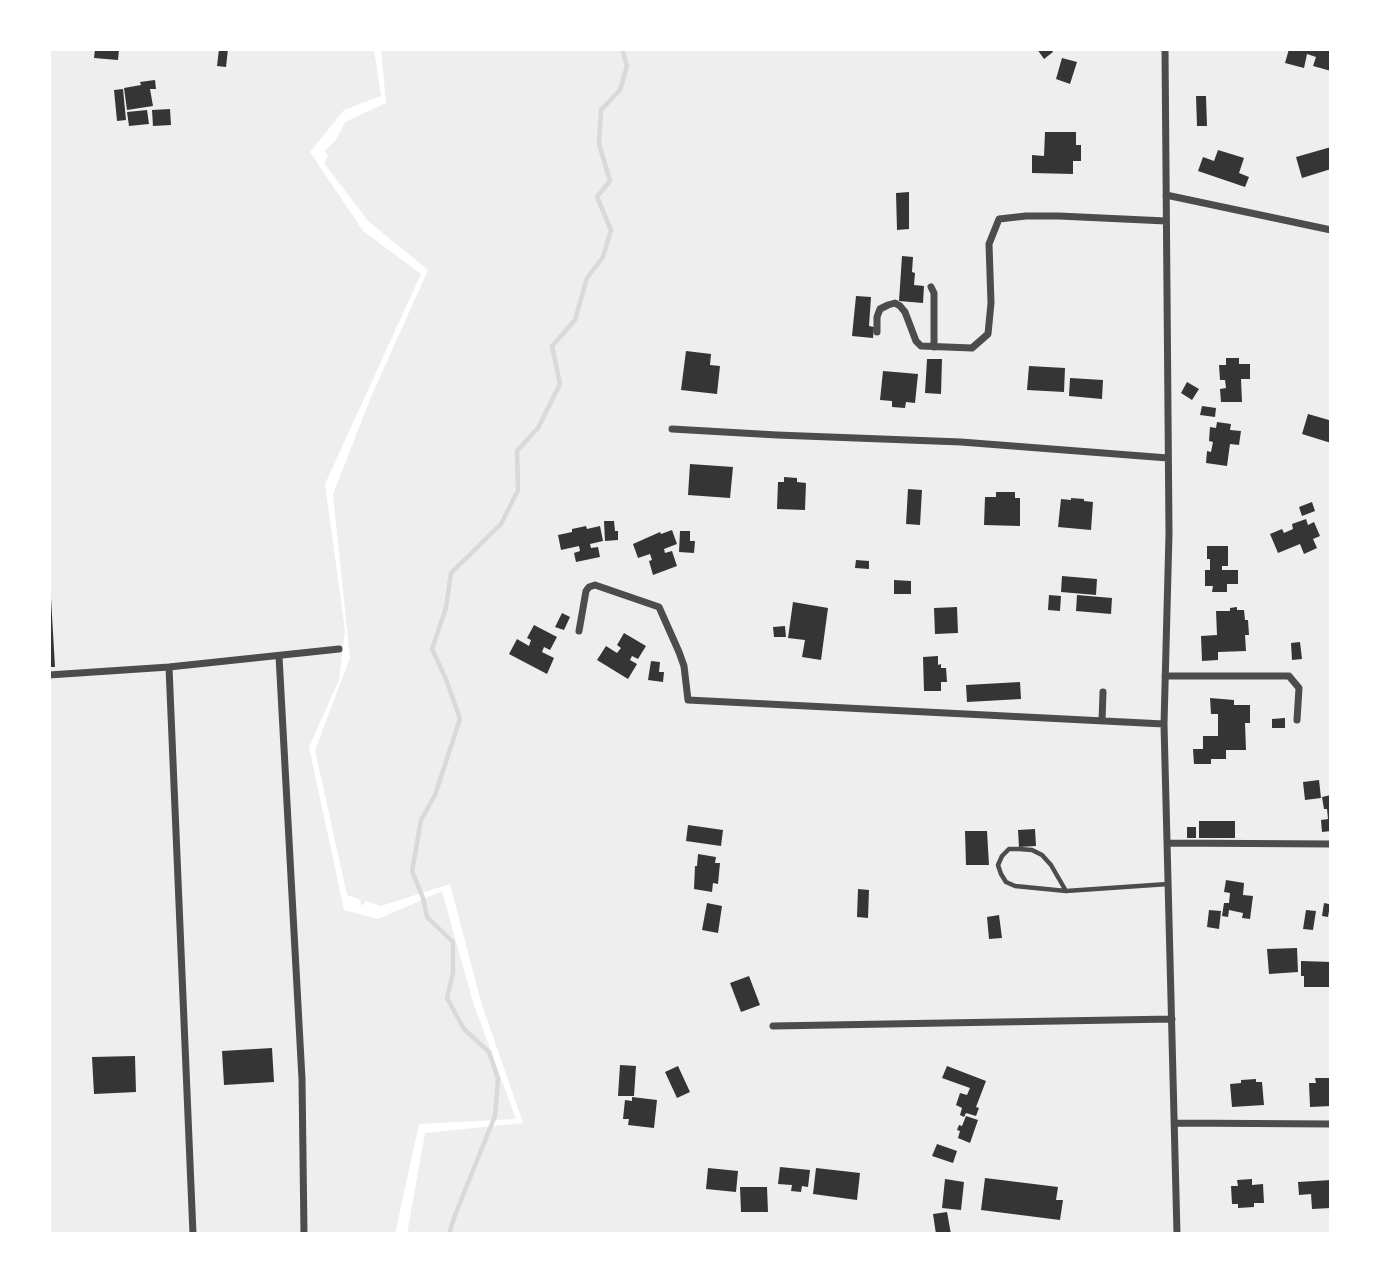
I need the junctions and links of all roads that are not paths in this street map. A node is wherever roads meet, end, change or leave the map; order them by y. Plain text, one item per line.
1 (1165, 49) edge
2 (1166, 195) junction
3 (1166, 221) junction
4 (1331, 230) edge
5 (931, 287) dead end
6 (877, 332) dead end
7 (934, 347) junction
8 (672, 429) dead end
9 (1168, 458) junction
10 (579, 631) dead end
11 (339, 649) dead end
12 (279, 656) junction
13 (169, 667) junction
14 (49, 675) edge
15 (1165, 676) junction
16 (1103, 692) dead end
17 (1297, 720) dead end
18 (1102, 721) junction
19 (1164, 724) junction
20 (1168, 842) junction
21 (1331, 844) edge
22 (1169, 884) junction
23 (1066, 891) junction
24 (1172, 1019) junction
25 (773, 1026) dead end
26 (1175, 1123) junction
27 (1331, 1124) edge
28 (193, 1234) edge
29 (304, 1234) edge
30 (1177, 1234) edge

1 - 2 street
2 - 3 street
2 - 4 street
3 - 7 street
3 - 9 street
5 - 7 street
6 - 7 street
8 - 9 street
9 - 15 street
10 - 18 street
11 - 12 street
12 - 13 street
12 - 29 street
13 - 14 street
13 - 28 street
15 - 17 street
15 - 19 street
16 - 18 street
18 - 19 street
19 - 20 street
20 - 21 street
20 - 22 street
22 - 23 lane
22 - 24 street
23 - 23 lane
24 - 25 street
24 - 26 street
26 - 27 street
26 - 30 street

